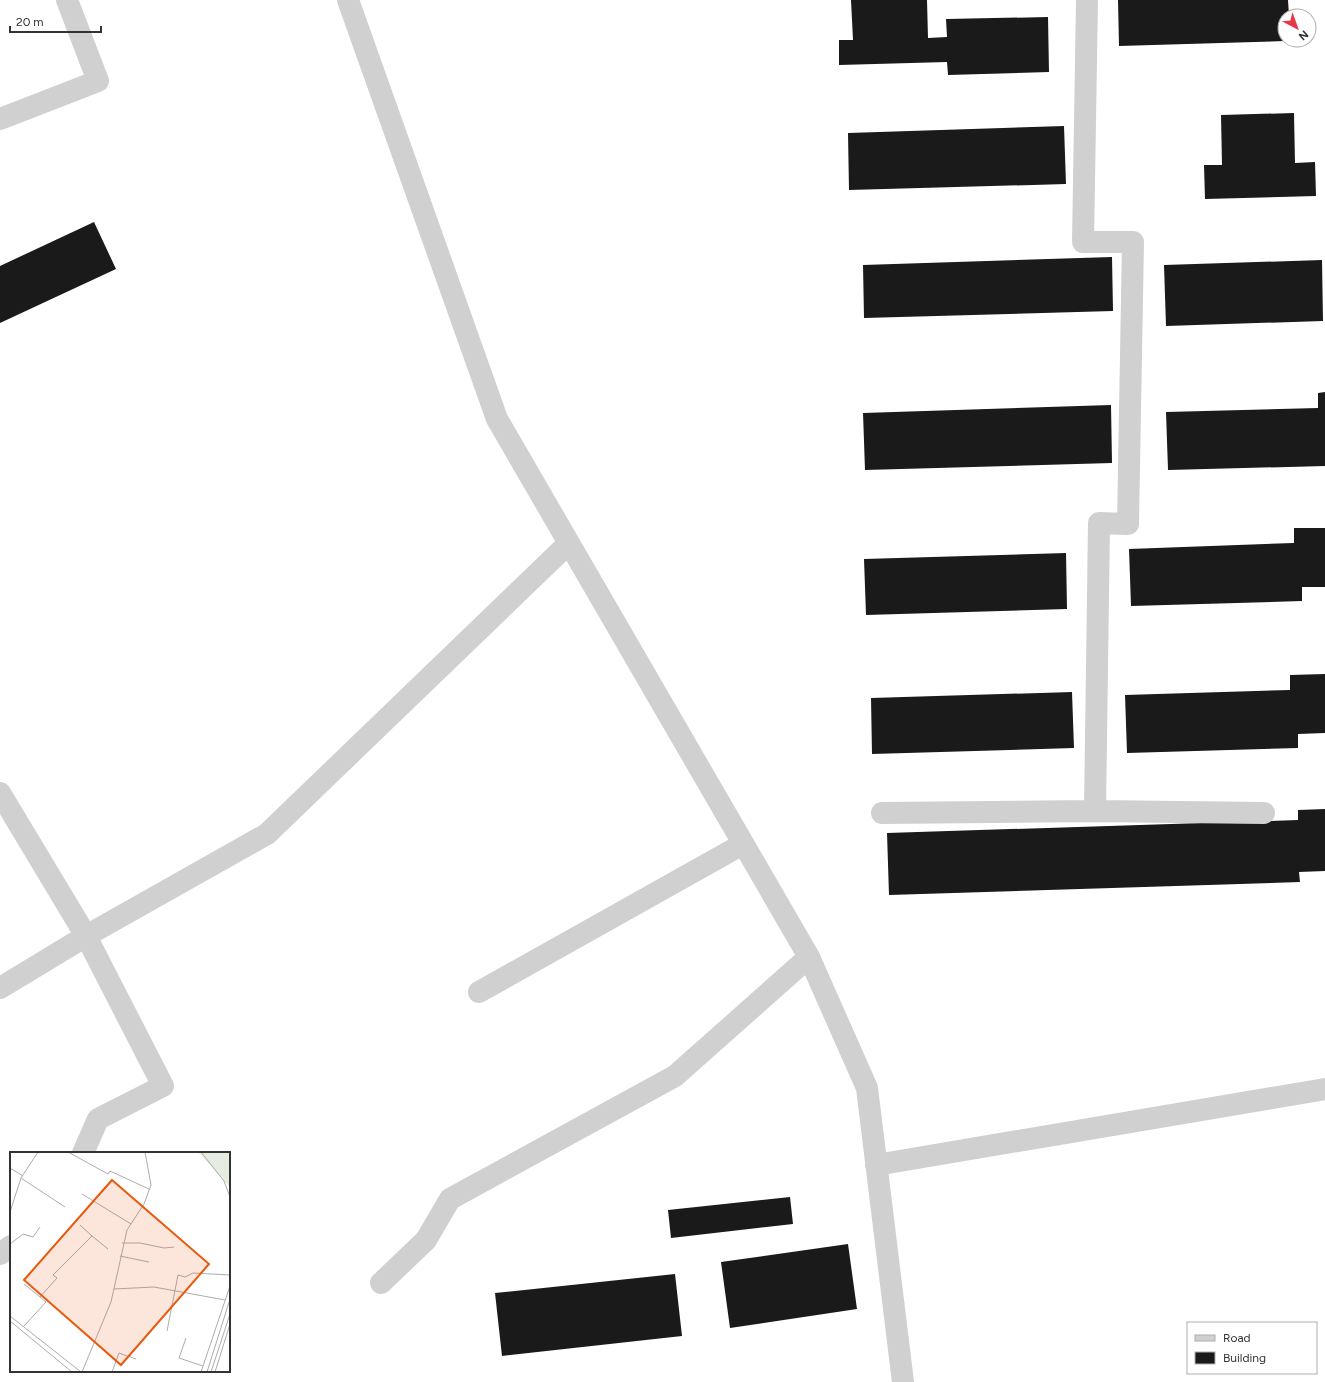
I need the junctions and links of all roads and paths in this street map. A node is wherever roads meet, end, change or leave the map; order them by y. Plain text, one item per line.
1 (67, 0) edge
2 (348, 0) edge
3 (1087, 0) edge
4 (0, 119) edge
5 (569, 543) junction
6 (0, 793) edge
7 (1095, 811) junction
8 (882, 813) dead end
9 (1264, 813) dead end
10 (743, 844) junction
11 (86, 936) junction
12 (809, 957) junction
13 (0, 988) edge
14 (479, 992) dead end
15 (1325, 1089) edge
16 (83, 1152) edge
17 (876, 1165) junction
18 (10, 1247) edge
19 (0, 1254) edge
20 (381, 1283) dead end
21 (903, 1382) edge

1 - 4 street
2 - 5 street
3 - 7 street
5 - 10 street
5 - 11 street
6 - 11 street
7 - 8 street
7 - 9 street
10 - 12 street
10 - 14 street
11 - 13 street
11 - 16 street
12 - 17 street
12 - 20 street
15 - 17 street
17 - 21 street
18 - 19 street

